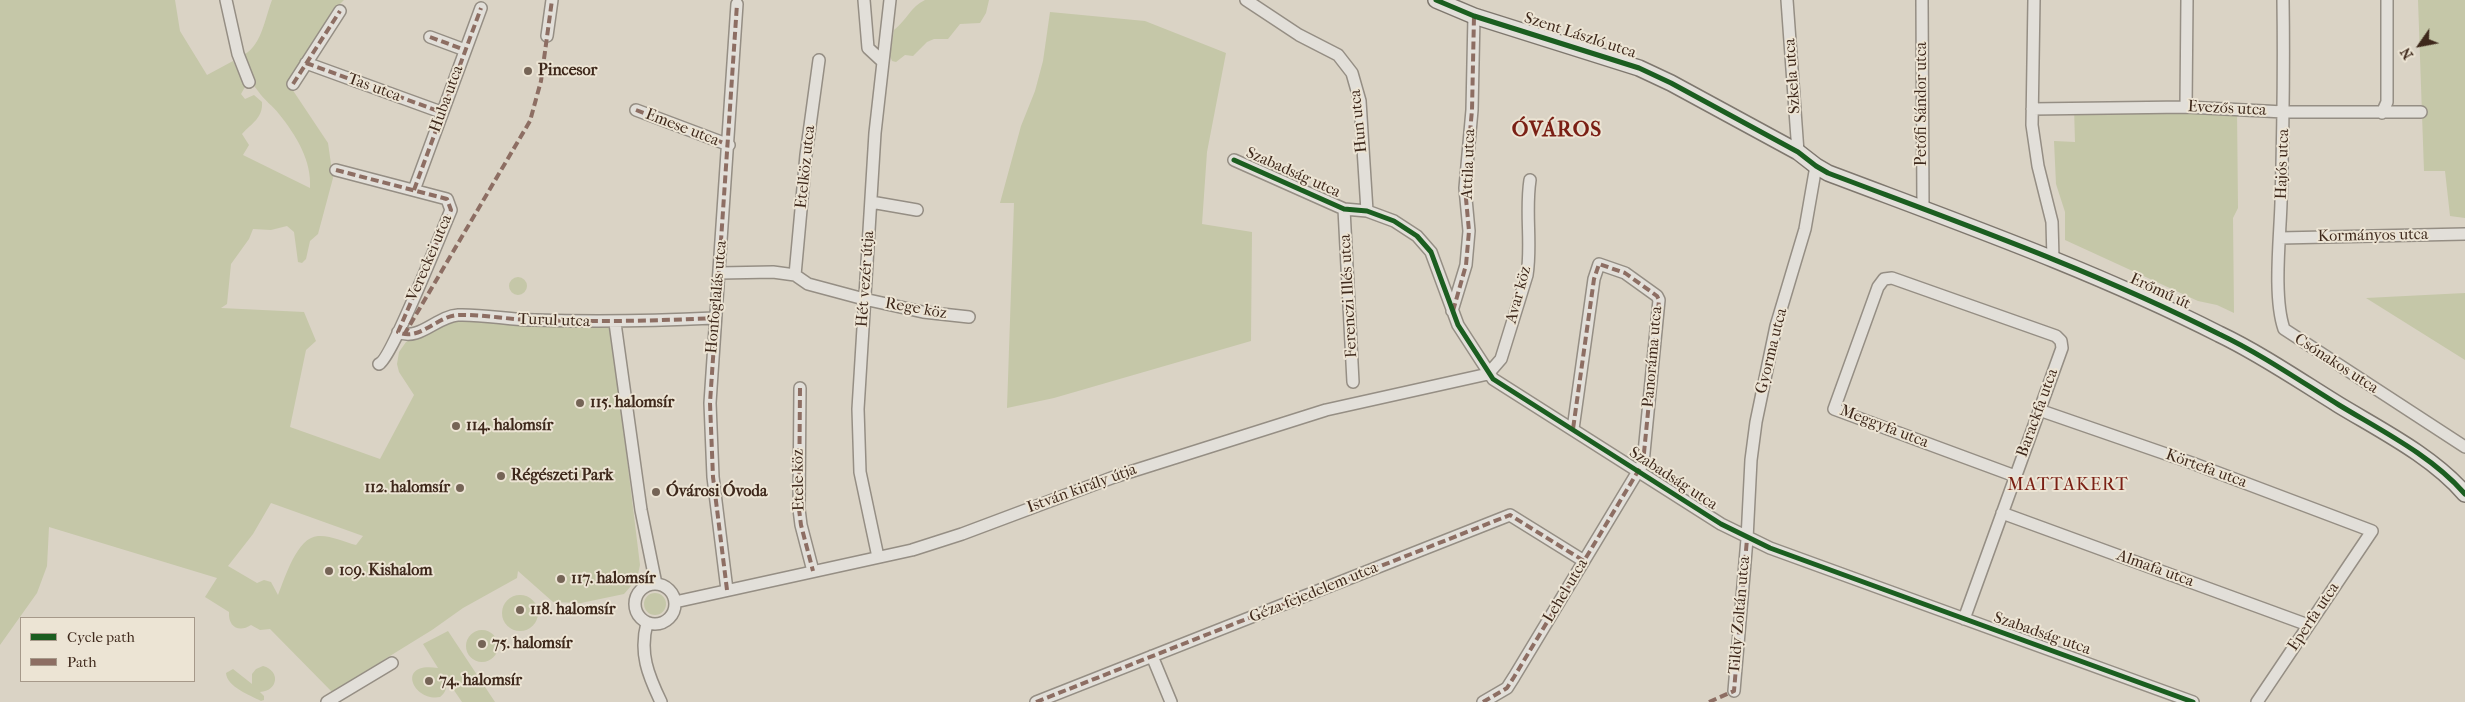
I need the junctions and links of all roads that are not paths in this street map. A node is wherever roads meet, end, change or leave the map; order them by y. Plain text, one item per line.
1 (226, 0) edge
2 (552, 0) edge
3 (864, 0) edge
4 (890, 0) edge
5 (1246, 0) edge
6 (1436, 0) edge
7 (1787, 0) edge
8 (1922, 0) edge
9 (2034, 0) edge
10 (2187, 0) edge
11 (2283, 0) edge
12 (2387, 0) edge
13 (737, 4) dead end
14 (481, 8) dead end
15 (340, 11) dead end
16 (1474, 16) junction
17 (547, 36) dead end
18 (430, 37) dead end
19 (465, 50) junction
20 (818, 60) dead end
21 (882, 61) junction
22 (306, 63) junction
23 (249, 82) dead end
24 (293, 84) dead end
25 (2186, 107) junction
26 (2032, 109) junction
27 (636, 110) dead end
28 (441, 112) junction
29 (2284, 112) junction
30 (2421, 112) dead end
31 (2382, 113) junction
32 (729, 145) junction
33 (1798, 152) junction
34 (1234, 160) dead end
35 (1816, 166) junction
36 (336, 170) dead end
37 (1530, 180) dead end
38 (414, 190) junction
39 (871, 202) junction
40 (1922, 208) junction
41 (1344, 209) junction
42 (917, 210) dead end
43 (1367, 211) junction
44 (2465, 234) edge
45 (2280, 238) junction
46 (2053, 258) junction
47 (720, 273) junction
48 (795, 275) junction
49 (864, 300) junction
50 (1452, 311) junction
51 (969, 317) dead end
52 (714, 318) junction
53 (615, 322) junction
54 (398, 332) junction
55 (2062, 348) joint
56 (379, 364) dead end
57 (1488, 374) junction
58 (1353, 382) dead end
59 (800, 388) dead end
60 (2039, 410) junction
61 (1573, 429) junction
62 (2465, 447) edge
63 (1638, 471) junction
64 (2015, 476) junction
65 (2465, 494) edge
66 (2002, 513) junction
67 (2372, 532) joint
68 (1747, 539) junction
69 (878, 557) junction
70 (1584, 561) junction
71 (813, 571) junction
72 (656, 584) junction
73 (727, 590) junction
74 (675, 602) junction
75 (1964, 620) junction
76 (647, 622) junction
77 (2308, 625) junction
78 (1152, 656) junction
79 (392, 663) dead end
80 (1734, 691) dead end
81 (327, 702) edge
82 (661, 702) edge
83 (1036, 702) edge
84 (1171, 702) edge
85 (1483, 702) edge
86 (2193, 702) edge
87 (2257, 702) edge

1 - 23 street
2 - 17 street
3 - 21 street
4 - 21 street, Hét vezér útja
5 - 43 street, Hun utca
6 - 16 street, Szent László utca
7 - 33 street, Szkela utca
8 - 40 street, Petőfi Sándor utca
9 - 26 street
10 - 25 street
11 - 29 street, Hajós utca
12 - 31 street
13 - 32 street, Honfoglalás utca
14 - 19 street, Huba utca
15 - 22 street
16 - 33 street, Szent László utca
16 - 50 street, Attila utca
18 - 19 street
19 - 28 street, Huba utca
20 - 48 street, Etelköz utca
21 - 39 street, Hét vezér útja
22 - 24 street
22 - 28 street, Tas utca
25 - 26 street, Evezős utca
25 - 29 street, Evezős utca
26 - 46 street
27 - 32 street, Emese utca
28 - 38 street, Huba utca
29 - 31 street, Evezős utca
29 - 45 street, Hajós utca
30 - 31 street, Evezős utca
32 - 47 street, Honfoglalás utca
33 - 35 street, Szent László utca
34 - 41 street, Szabadság utca
35 - 40 street, Erőmű út
35 - 68 street, Gyorma utca
36 - 38 street, Vereckei utca
37 - 57 street, Avar köz
38 - 54 street, Vereckei utca
39 - 42 street
39 - 49 street, Hét vezér útja
40 - 46 street, Erőmű út
41 - 43 street, Szabadság utca
41 - 58 street, Ferenczi Illés utca
43 - 50 street, Szabadság utca
44 - 45 street, Kormányos utca
45 - 62 street, Csónakos utca
46 - 65 street, Erőmű út
47 - 48 street
47 - 52 street, Honfoglalás utca
48 - 49 street, Rege köz
49 - 51 street, Rege köz
49 - 69 street, Hét vezér útja
50 - 57 street, Szabadság utca
52 - 53 street, Turul utca
52 - 73 street, Honfoglalás utca
53 - 54 street, Turul utca
53 - 72 street
54 - 56 street, Vereckei utca
55 - 60 street, Barackfa utca
55 - 64 street, Meggyfa utca
57 - 61 street, Szabadság utca
57 - 69 street, István király útja
59 - 71 street, Etele köz
60 - 64 street, Barackfa utca
60 - 67 street, Körtefa utca
61 - 63 street, Szabadság utca
61 - 63 street, Panoráma utca
63 - 68 street, Szabadság utca
63 - 70 street, Lehel utca
64 - 66 street, Barackfa utca
66 - 75 street, Barackfa utca
66 - 77 street, Almafa utca
67 - 77 street, Eperfa utca
68 - 75 street, Szabadság utca
68 - 80 street, Tildy Zoltán utca
69 - 71 street, István király útja
70 - 78 street, Géza fejedelem utca
70 - 85 street, Lehel utca
71 - 73 street, István király útja
72 - 74 street
72 - 76 street
73 - 74 street, István király útja
74 - 76 street
75 - 86 street, Szabadság utca
76 - 82 street
77 - 87 street, Eperfa utca
78 - 83 street, Géza fejedelem utca
78 - 84 street
79 - 81 street

